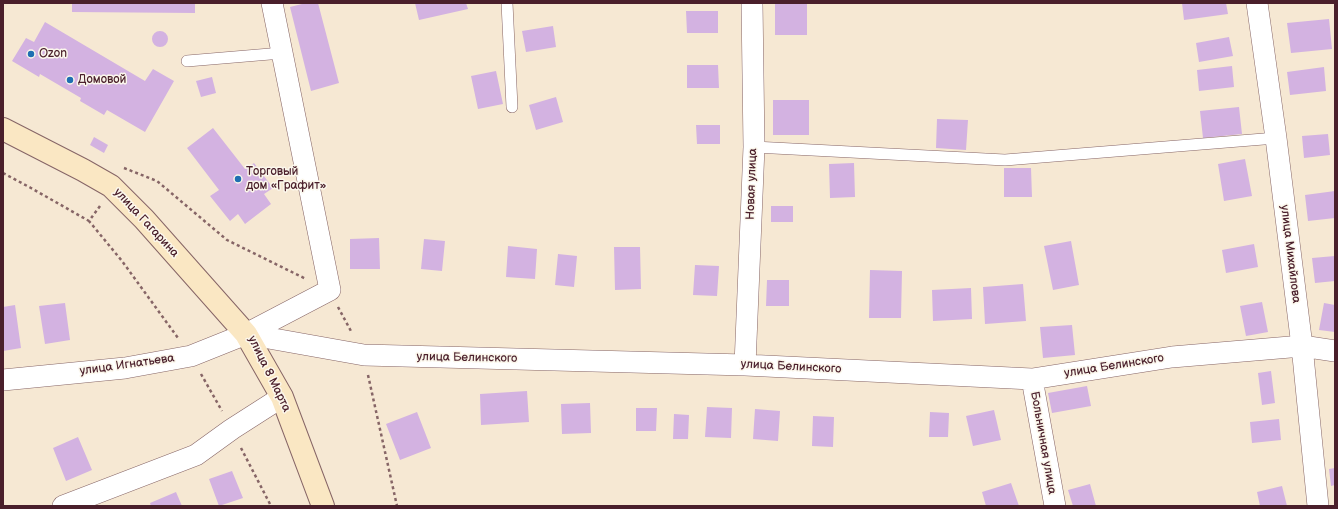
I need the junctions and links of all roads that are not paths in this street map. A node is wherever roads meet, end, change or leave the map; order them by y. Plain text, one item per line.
1 (272, 3) edge
2 (507, 3) edge
3 (752, 3) edge
4 (1257, 3) edge
5 (282, 53) junction
6 (187, 61) dead end
7 (512, 107) dead end
8 (3, 129) edge
9 (1276, 138) junction
10 (754, 147) junction
11 (246, 334) junction
12 (1302, 346) junction
13 (1335, 350) edge
14 (745, 365) junction
15 (1032, 379) junction
16 (3, 380) edge
17 (282, 397) junction
18 (63, 506) edge
19 (323, 506) edge
20 (1055, 506) edge
21 (1318, 506) edge

1 - 5 street
2 - 7 lane
3 - 10 street, Новая улица
4 - 9 street, улица Михайлова
5 - 6 lane
5 - 11 street, улица 8 Марта
8 - 11 main road, улица Гагарина
9 - 10 lane
9 - 12 street, улица Михайлова
10 - 14 street, Новая улица
11 - 14 street, улица Белинского
11 - 16 street, улица Игнатьева
11 - 17 main road, улица 8 Марта
12 - 13 street, улица Белинского
12 - 15 street, улица Белинского
12 - 21 street, улица Михайлова
14 - 15 street, улица Белинского
15 - 20 street, Больничная улица
17 - 18 street
17 - 19 main road, улица 8 Марта

